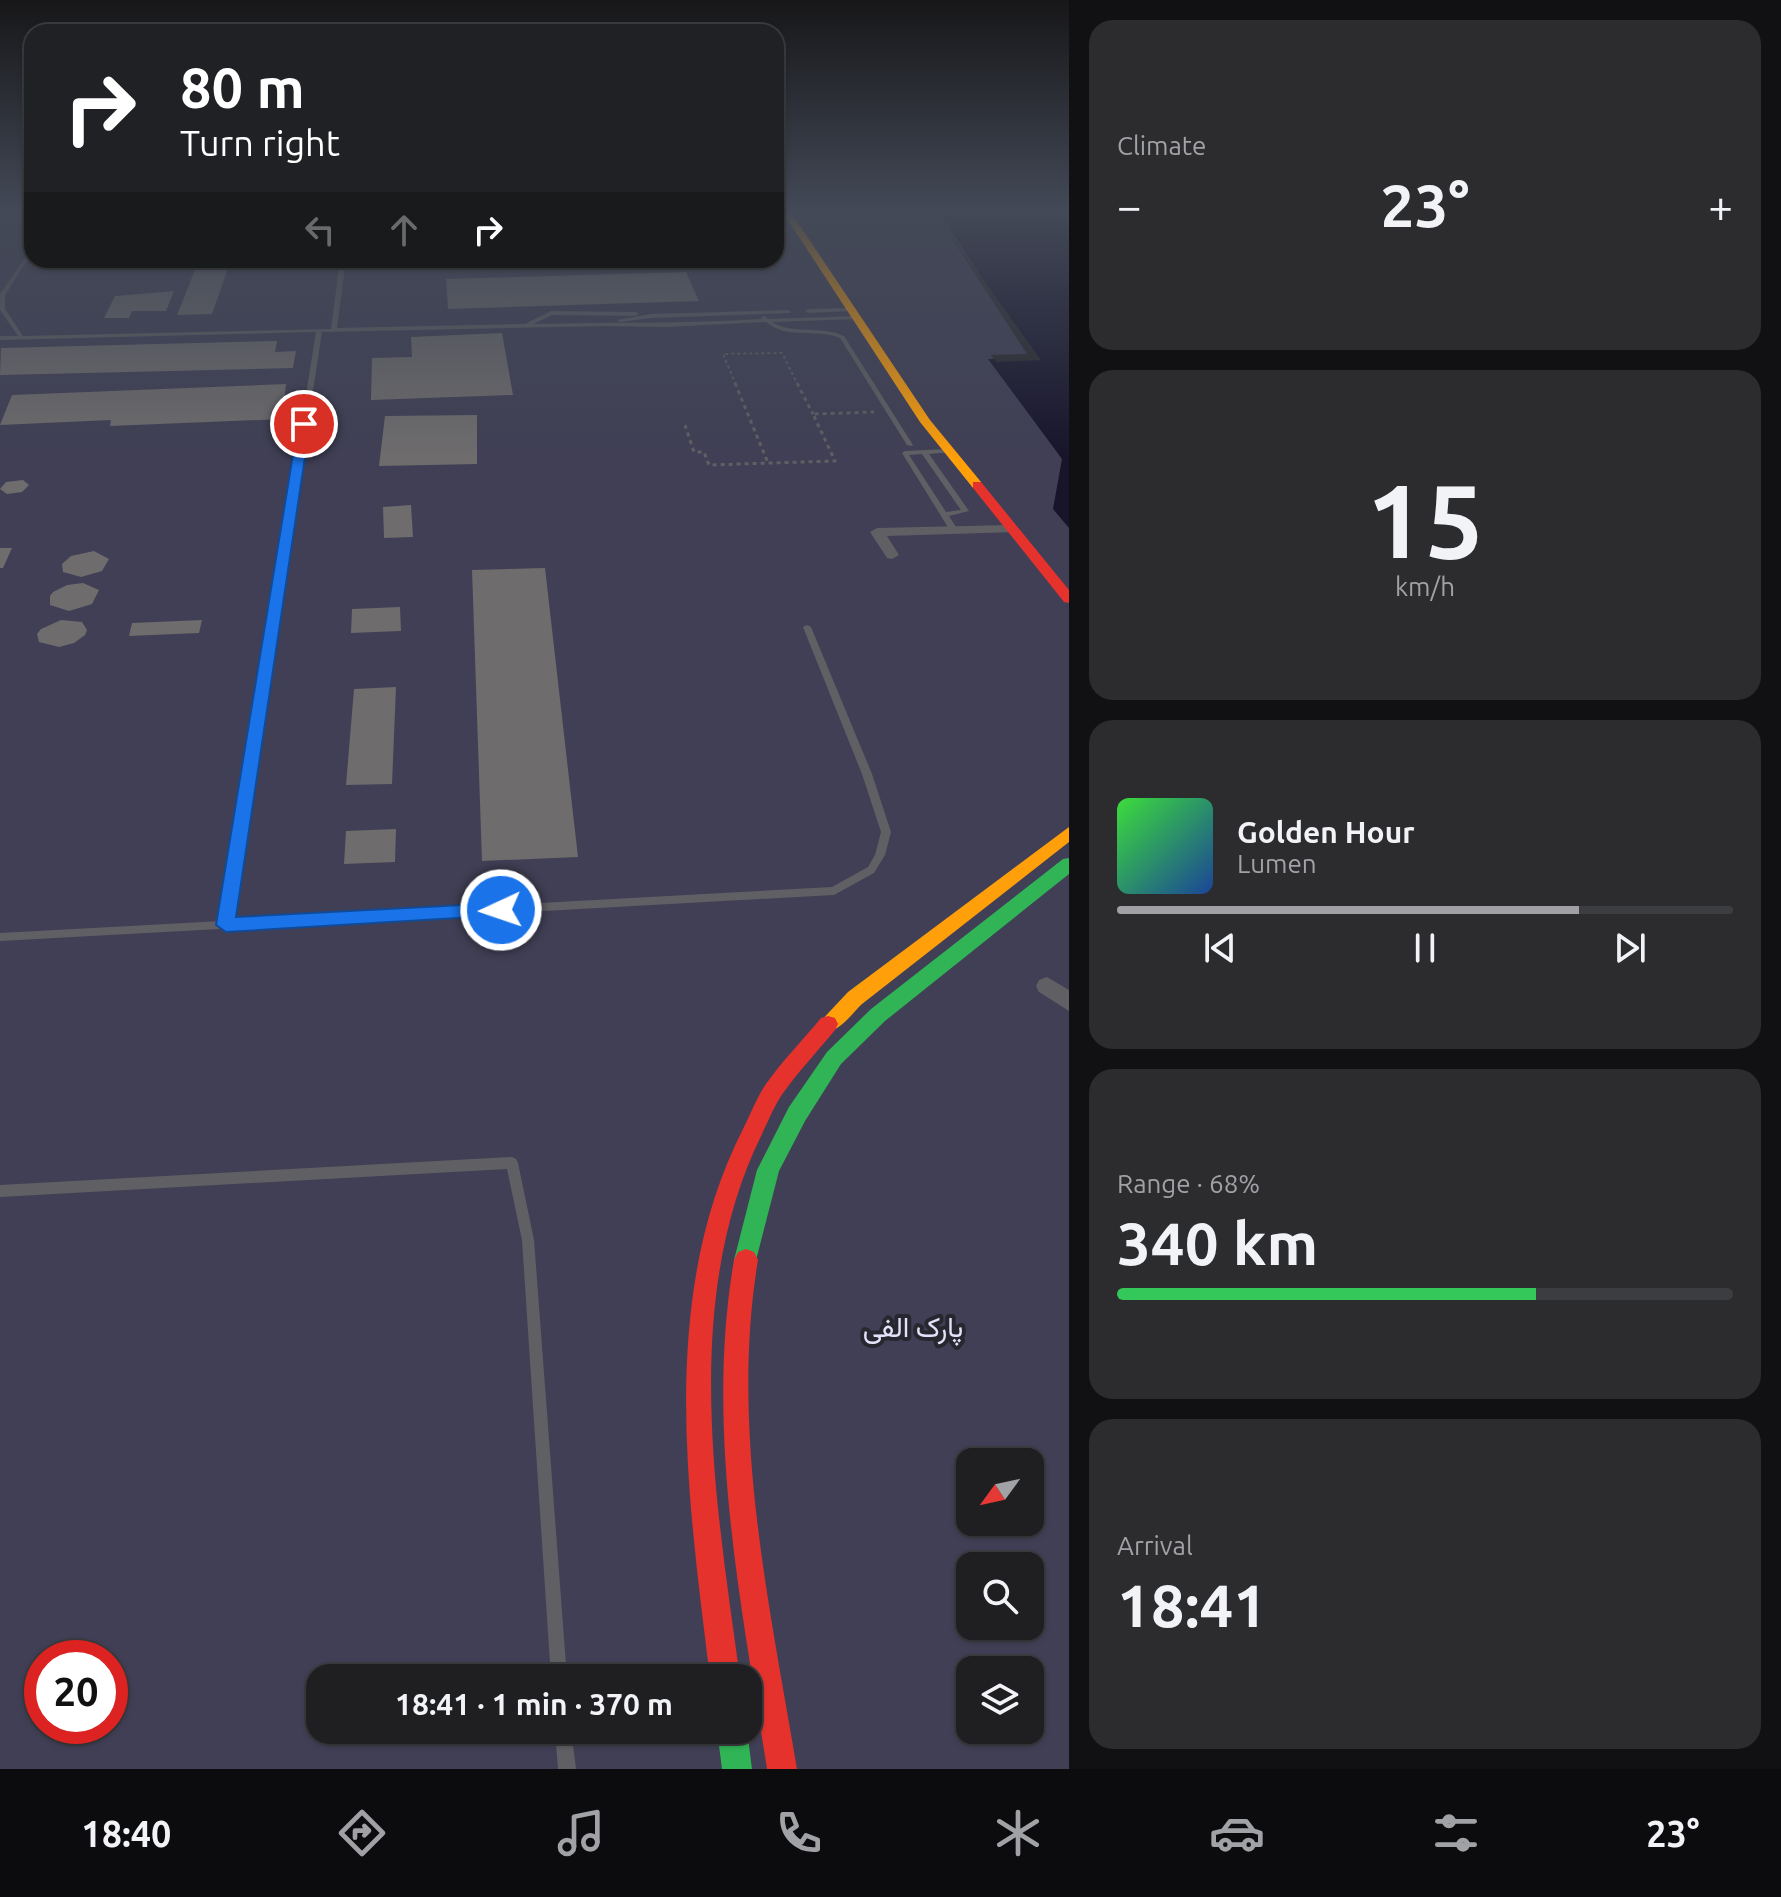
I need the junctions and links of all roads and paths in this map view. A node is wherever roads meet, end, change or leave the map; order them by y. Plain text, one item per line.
1 (3, 294) edge
2 (339, 294) edge
3 (841, 294) edge
4 (854, 294) edge
5 (760, 313) junction
6 (854, 313) junction
7 (695, 315) junction
8 (651, 316) junction
9 (766, 320) junction
10 (750, 323) junction
11 (603, 324) junction
12 (701, 325) junction
13 (525, 326) junction
14 (778, 328) junction
15 (334, 330) junction
16 (319, 331) junction
17 (0, 338) edge
18 (22, 338) junction
19 (889, 412) junction
20 (813, 414) junction
21 (685, 425) dead end
22 (910, 445) dead end
23 (948, 451) junction
24 (924, 452) junction
25 (768, 463) junction
26 (944, 515) junction
27 (1011, 529) junction
28 (954, 530) junction
29 (892, 555) dead end
30 (1069, 575) edge
31 (1069, 599) edge
32 (807, 627) dead end
33 (1069, 833) edge
34 (1069, 864) edge
35 (226, 925) junction
36 (0, 937) edge
37 (1047, 986) dead end
38 (1068, 1000) edge
39 (0, 1191) edge
40 (558, 1664) edge
41 (723, 1664) edge
42 (564, 1744) edge
43 (734, 1744) edge
44 (567, 1769) edge
45 (737, 1769) edge
46 (782, 1769) edge

1 - 18 lane
2 - 15 lane
3 - 6 main road
4 - 30 main road
5 - 6 lane
5 - 7 lane
5 - 9 lane
6 - 9 lane
6 - 23 main road
7 - 8 lane
7 - 12 lane
8 - 11 lane
8 - 13 lane
9 - 10 lane
9 - 14 lane
10 - 12 lane
10 - 14 lane
11 - 12 lane
11 - 13 lane
13 - 15 lane
14 - 19 lane
15 - 16 lane
16 - 18 lane
16 - 35 lane
17 - 18 lane
19 - 20 path
19 - 22 lane
20 - 25 path
20 - 25 path
21 - 25 path
23 - 24 lane
23 - 27 main road
24 - 26 lane
24 - 26 lane
26 - 28 lane
27 - 28 street
27 - 31 main road
28 - 29 street
32 - 35 lane
33 - 41 main road
34 - 46 main road
35 - 36 lane
37 - 38 street
39 - 40 lane
42 - 44 lane
43 - 45 main road

